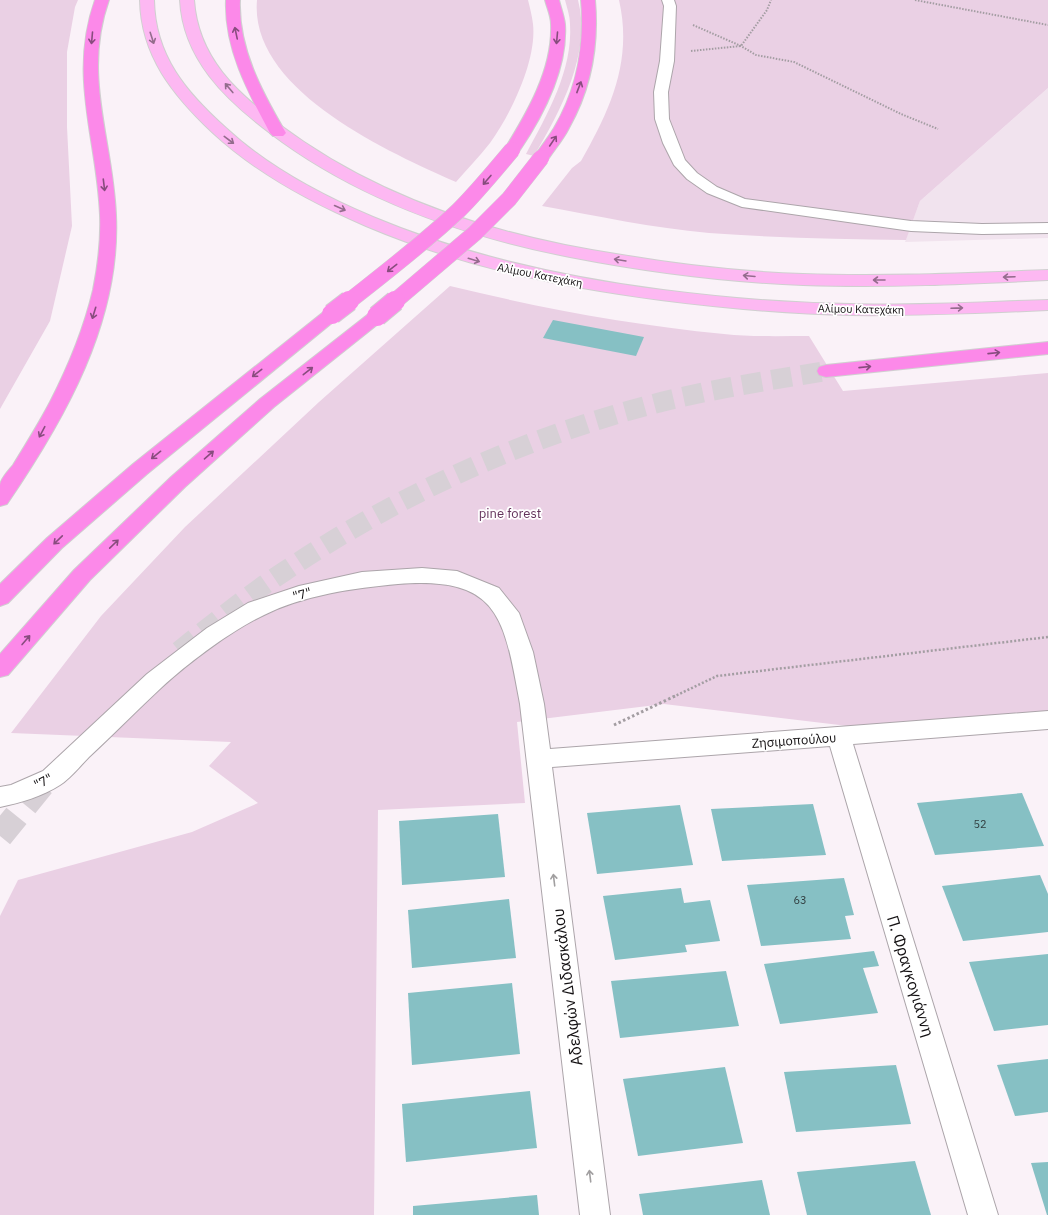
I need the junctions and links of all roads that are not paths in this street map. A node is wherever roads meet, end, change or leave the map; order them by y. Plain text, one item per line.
1 (102, 0) edge
2 (147, 0) edge
3 (187, 0) edge
4 (233, 0) edge
5 (552, 0) edge
6 (588, 0) edge
7 (668, 0) edge
8 (278, 133) junction
9 (1048, 228) edge
10 (1048, 275) edge
11 (1048, 305) edge
12 (1048, 348) edge
13 (826, 371) tunnel mouth
14 (0, 499) edge
15 (0, 598) edge
16 (0, 669) edge
17 (1048, 720) edge
18 (839, 737) junction
19 (540, 759) junction
20 (0, 797) edge
21 (595, 1215) edge
22 (983, 1215) edge

1 -> 14 highway
2 -> 11 main road, Αλίμου Κατεχάκη
8 -> 3 main road
8 -> 4 highway
5 -> 15 highway, bridge
16 -> 6 highway, bridge
7 - 9 lane
10 -> 8 main road
13 -> 12 highway
17 - 18 street, Ζησιμοπούλου
18 - 19 street, Ζησιμοπούλου
18 - 22 street, Π. Φραγκογιάννη
19 - 20 street, "7"
21 -> 19 street, Αδελφών Διδασκάλου

